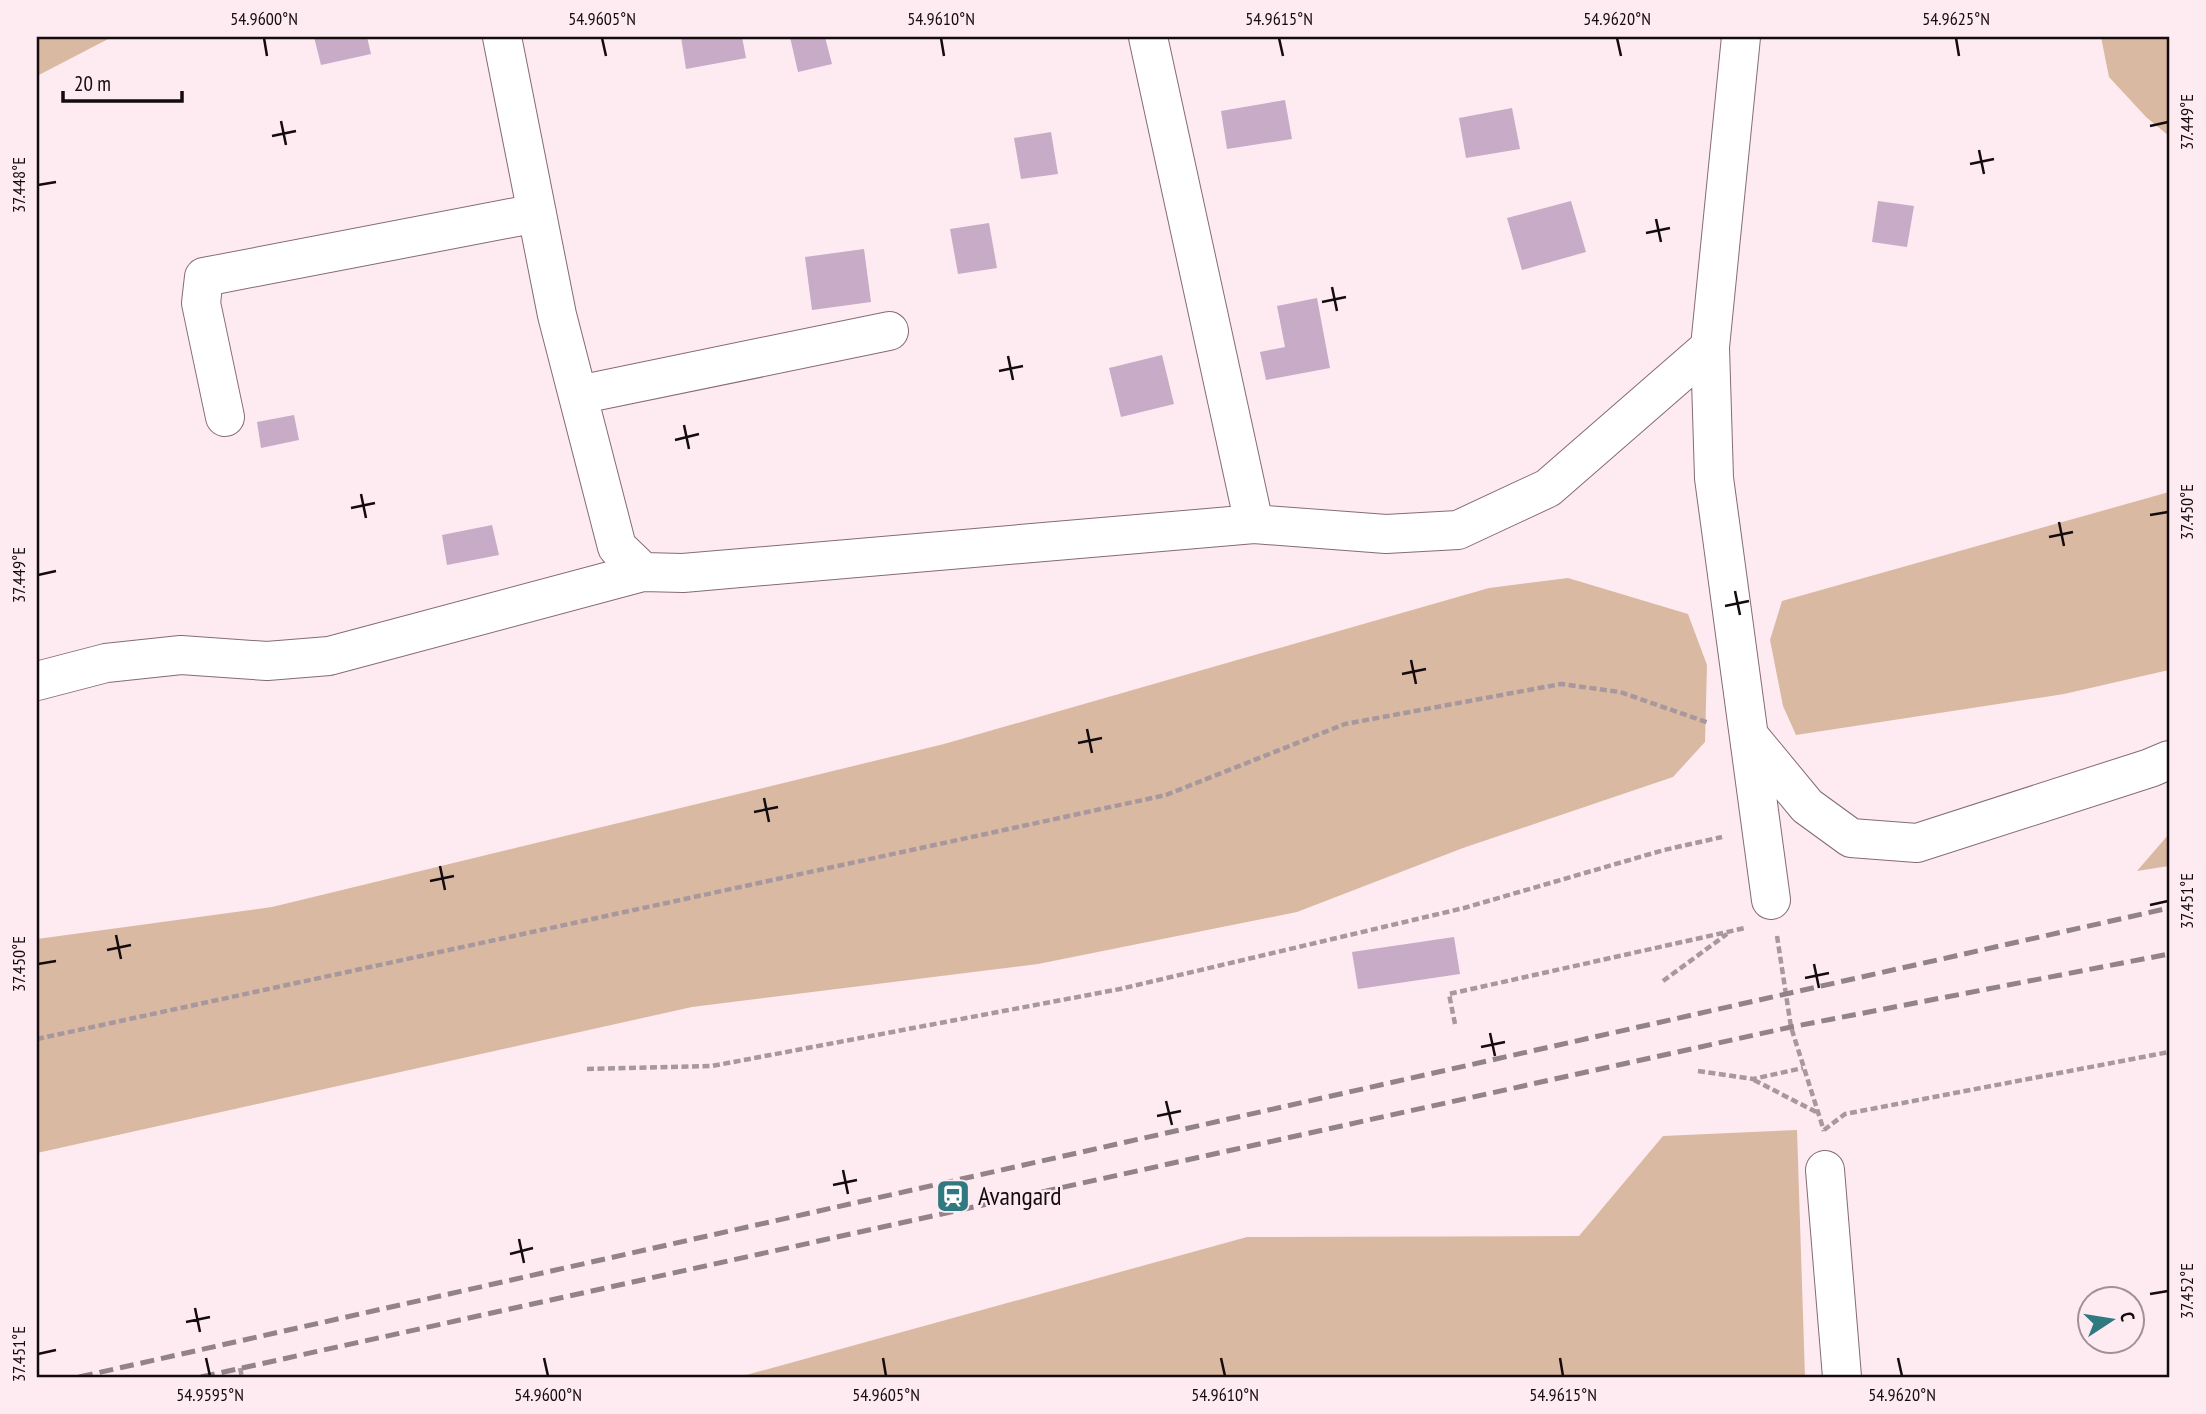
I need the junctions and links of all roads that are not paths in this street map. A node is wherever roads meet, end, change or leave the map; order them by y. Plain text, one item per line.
1 (502, 37) edge
2 (1148, 37) edge
3 (1741, 37) edge
4 (537, 213) junction
5 (889, 331) dead end
6 (1710, 347) junction
7 (578, 395) junction
8 (225, 417) dead end
9 (1254, 524) junction
10 (643, 572) junction
11 (37, 681) edge
12 (1750, 737) junction
13 (2169, 760) edge
14 (1773, 911) road end
15 (1825, 1170) road end
16 (1842, 1377) edge

1 - 4 street
2 - 9 street
3 - 6 street
4 - 7 street
4 - 8 street
5 - 7 street
6 - 9 street
6 - 12 street
7 - 10 street
9 - 10 street
10 - 11 street
12 - 13 street
12 - 14 street
15 - 16 street

